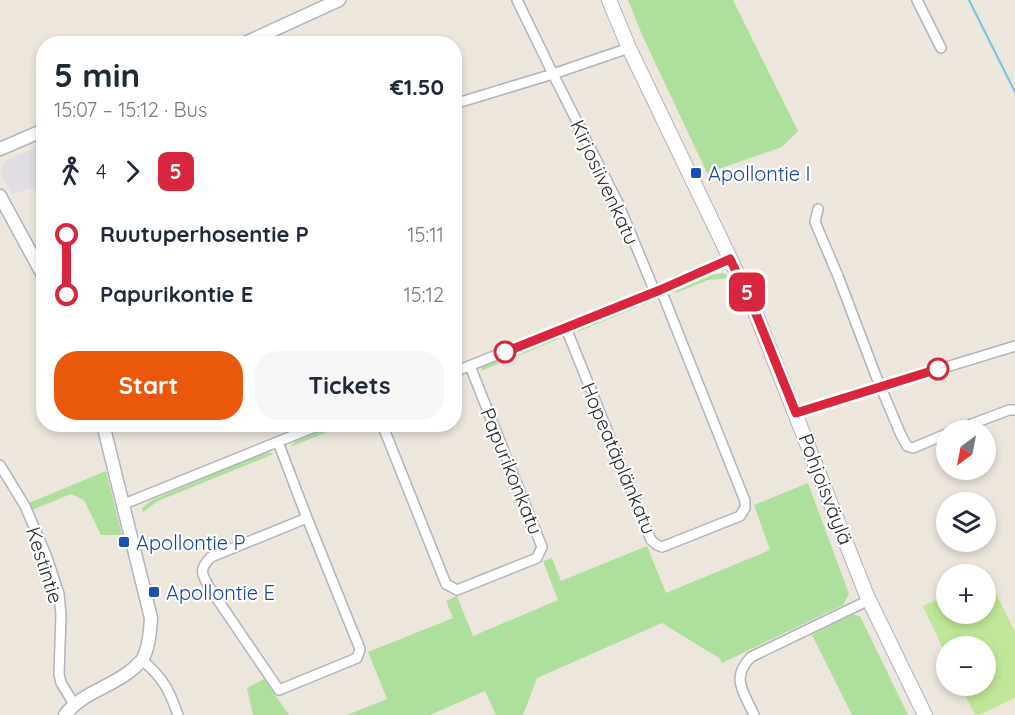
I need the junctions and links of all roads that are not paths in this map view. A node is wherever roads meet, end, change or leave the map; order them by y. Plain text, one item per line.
1 (339, 0) edge
2 (517, 0) edge
3 (609, 0) edge
4 (917, 0) edge
5 (260, 36) edge
6 (629, 48) junction
7 (941, 48) dead end
8 (553, 74) junction
9 (462, 102) edge
10 (36, 133) edge
11 (0, 149) edge
12 (0, 196) edge
13 (818, 209) dead end
14 (730, 259) junction
15 (36, 262) edge
16 (658, 291) junction
17 (566, 328) junction
18 (1015, 346) edge
19 (470, 366) junction
20 (462, 369) edge
21 (882, 387) junction
22 (1015, 410) edge
23 (796, 413) junction
24 (982, 420) edge
25 (106, 432) edge
26 (302, 432) edge
27 (385, 432) edge
28 (936, 438) edge
29 (278, 442) junction
30 (0, 465) edge
31 (124, 504) junction
32 (307, 518) junction
33 (869, 600) junction
34 (142, 660) junction
35 (74, 704) junction
36 (65, 715) edge
37 (178, 715) edge
38 (754, 715) edge
39 (925, 715) edge

1 - 5 street
2 - 8 street, Kirjosiivenkatu
3 - 6 main road, Pohjoisväylä
4 - 7 street
6 - 8 street
6 - 14 main road, Pohjoisväylä
8 - 9 street
8 - 16 street, Kirjosiivenkatu
10 - 11 street
12 - 15 street
13 - 21 street
14 - 16 street
14 - 23 main road, Pohjoisväylä
16 - 17 street
16 - 17 street, Hopeatäplänkatu
17 - 19 street
18 - 21 street
19 - 20 street
19 - 27 street, Papurikonkatu
21 - 23 street
21 - 28 street
22 - 24 street
23 - 33 main road, Pohjoisväylä
25 - 31 street
26 - 29 street
29 - 31 street
29 - 32 street
30 - 35 street, Kestintie
31 - 34 street
32 - 32 street
33 - 38 street
33 - 39 main road, Pohjoisväylä
34 - 35 street
34 - 37 street
35 - 36 street

